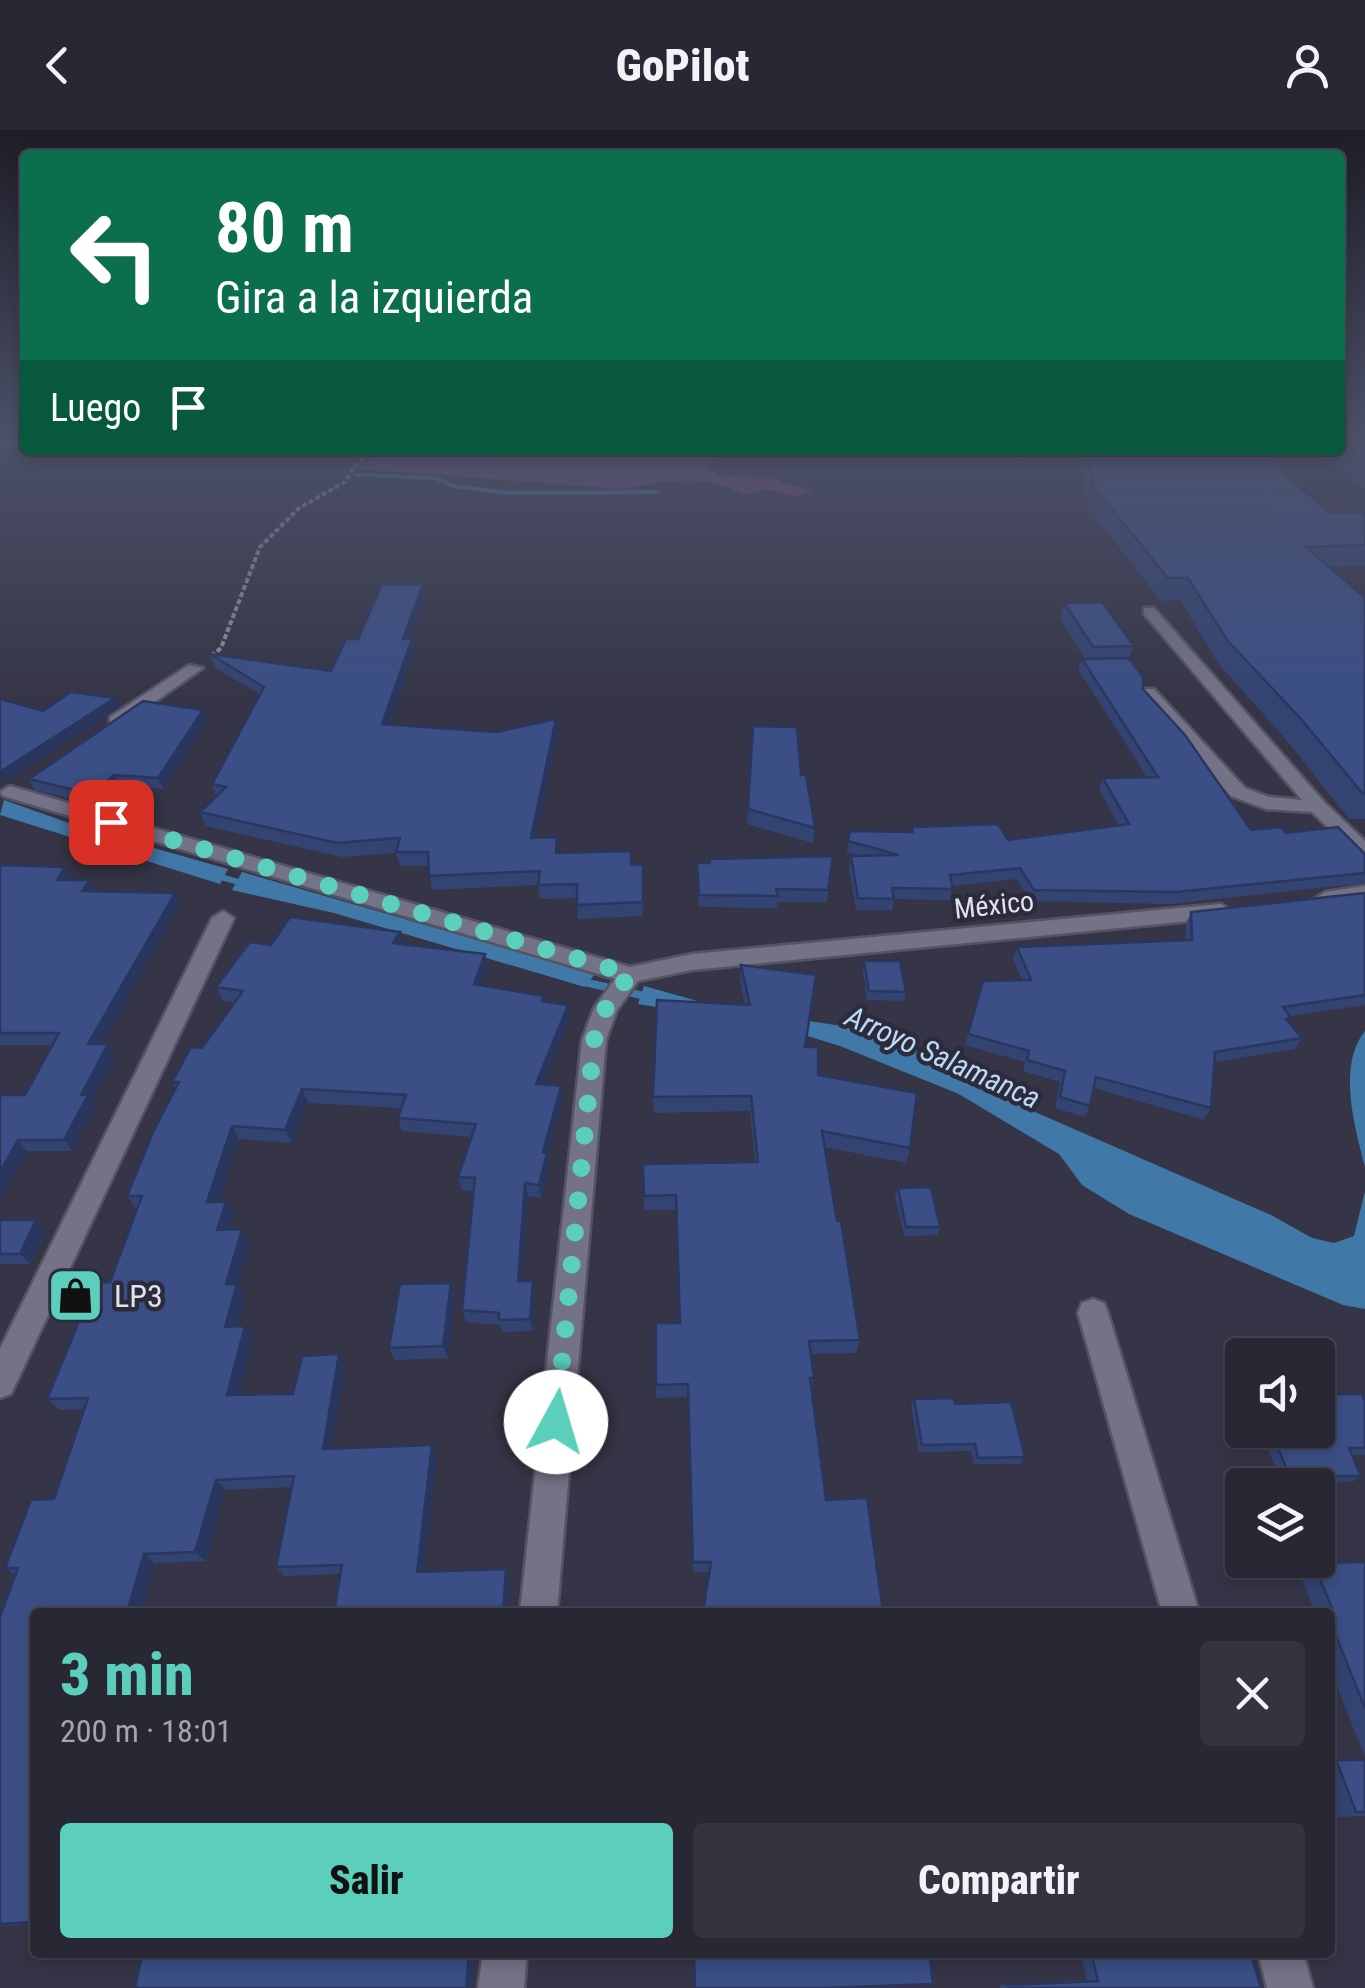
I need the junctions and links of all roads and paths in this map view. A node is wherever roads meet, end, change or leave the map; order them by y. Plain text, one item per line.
1 (282, 525) edge
2 (1149, 611) dead end
3 (195, 668) joint
4 (1148, 693) edge
5 (102, 730) edge
6 (12, 791) edge
7 (1318, 807) junction
8 (1365, 852) edge
9 (1365, 893) edge
10 (1308, 901) edge
11 (1238, 909) edge
12 (223, 918) dead end
13 (620, 989) junction
14 (1094, 1312) dead end
15 (0, 1383) edge
16 (538, 1608) edge
17 (1180, 1608) edge
18 (504, 1958) edge
19 (1282, 1958) edge
20 (501, 1988) edge
21 (1290, 1988) edge

1 - 3 path
2 - 7 street
3 - 5 street
4 - 7 street
6 - 13 street
7 - 8 street
9 - 10 street
11 - 13 street, México
12 - 15 street
13 - 16 street
14 - 17 street
18 - 20 street
19 - 21 street

